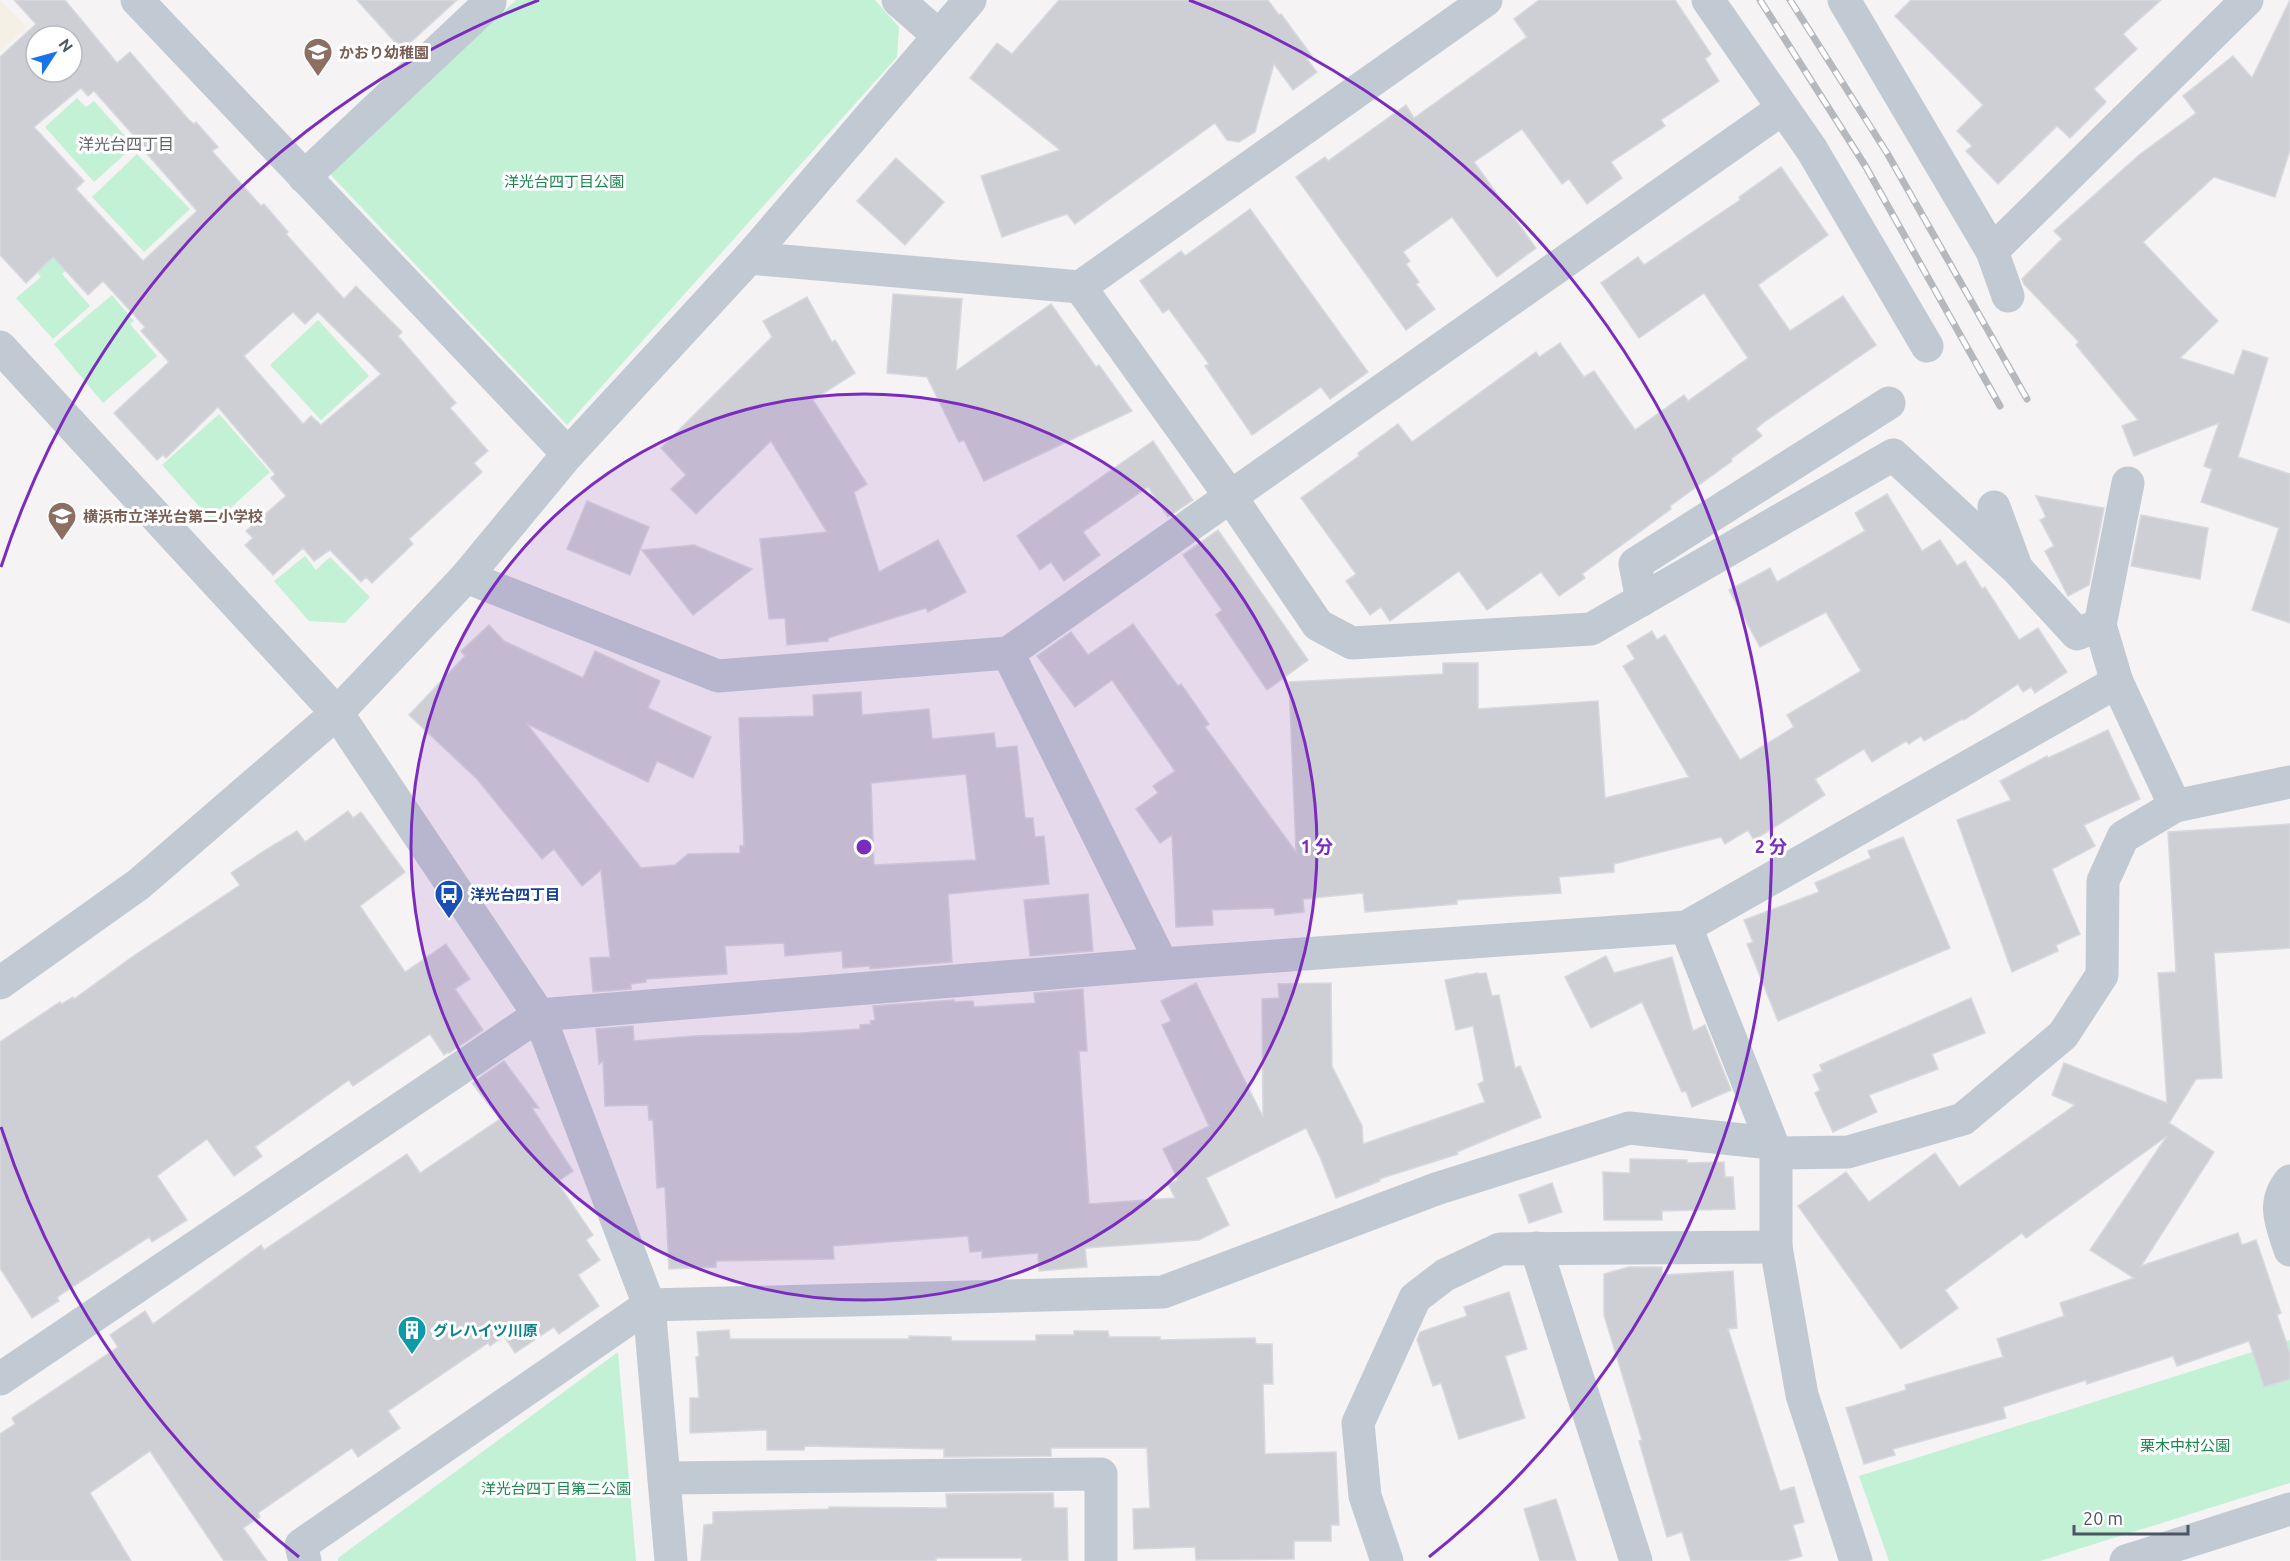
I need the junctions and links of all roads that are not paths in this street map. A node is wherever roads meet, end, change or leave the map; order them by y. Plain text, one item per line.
1 (138, 0) edge
2 (898, 0) edge
3 (970, 0) edge
4 (1486, 0) edge
5 (1708, 0) edge
6 (2247, 0) edge
7 (490, 2) dead end
8 (1860, 7) edge
9 (939, 36) junction
10 (1782, 109) junction
11 (304, 177) junction
12 (1992, 251) junction
13 (749, 258) junction
14 (1080, 287) junction
15 (2008, 296) dead end
16 (0, 346) edge
17 (1927, 346) dead end
18 (1889, 403) dead end
19 (568, 454) junction
20 (2128, 483) dead end
21 (1230, 496) junction
22 (1994, 507) dead end
23 (2017, 569) junction
24 (466, 577) junction
25 (1642, 600) junction
26 (2100, 626) junction
27 (1008, 654) junction
28 (2117, 682) junction
29 (337, 713) junction
30 (2290, 782) edge
31 (2175, 806) junction
32 (1686, 927) junction
33 (1162, 964) junction
34 (0, 983) edge
35 (539, 1015) junction
36 (1774, 1148) junction
37 (2290, 1181) edge
38 (1536, 1248) junction
39 (1776, 1248) junction
40 (2290, 1250) edge
41 (649, 1305) junction
42 (0, 1379) edge
43 (664, 1478) junction
44 (2290, 1509) edge
45 (305, 1561) edge
46 (671, 1561) edge
47 (1101, 1561) edge
48 (1387, 1561) edge
49 (1636, 1561) edge
50 (1856, 1561) edge
51 (2126, 1561) edge

1 - 11 street
2 - 9 street
3 - 9 street
4 - 14 street
5 - 10 street
6 - 12 street
7 - 11 street
8 - 12 street
9 - 13 street
10 - 17 street
10 - 21 street
11 - 19 street
12 - 15 street
13 - 14 street
13 - 19 street
14 - 21 street
16 - 29 street
18 - 25 street
19 - 24 street
20 - 26 street
21 - 25 street
21 - 27 street
22 - 23 street
23 - 25 street
23 - 26 street
24 - 27 street
24 - 29 street
26 - 28 street
27 - 33 street
28 - 31 street
28 - 32 street
29 - 34 street
29 - 35 street
30 - 31 street
31 - 36 street
32 - 33 street
32 - 36 street
33 - 35 street
35 - 41 street
35 - 42 street
36 - 39 street
36 - 41 street
37 - 40 street
38 - 39 street
38 - 48 street
38 - 49 street
39 - 50 street
41 - 43 street
41 - 45 street
43 - 46 street
43 - 47 street
44 - 51 street

